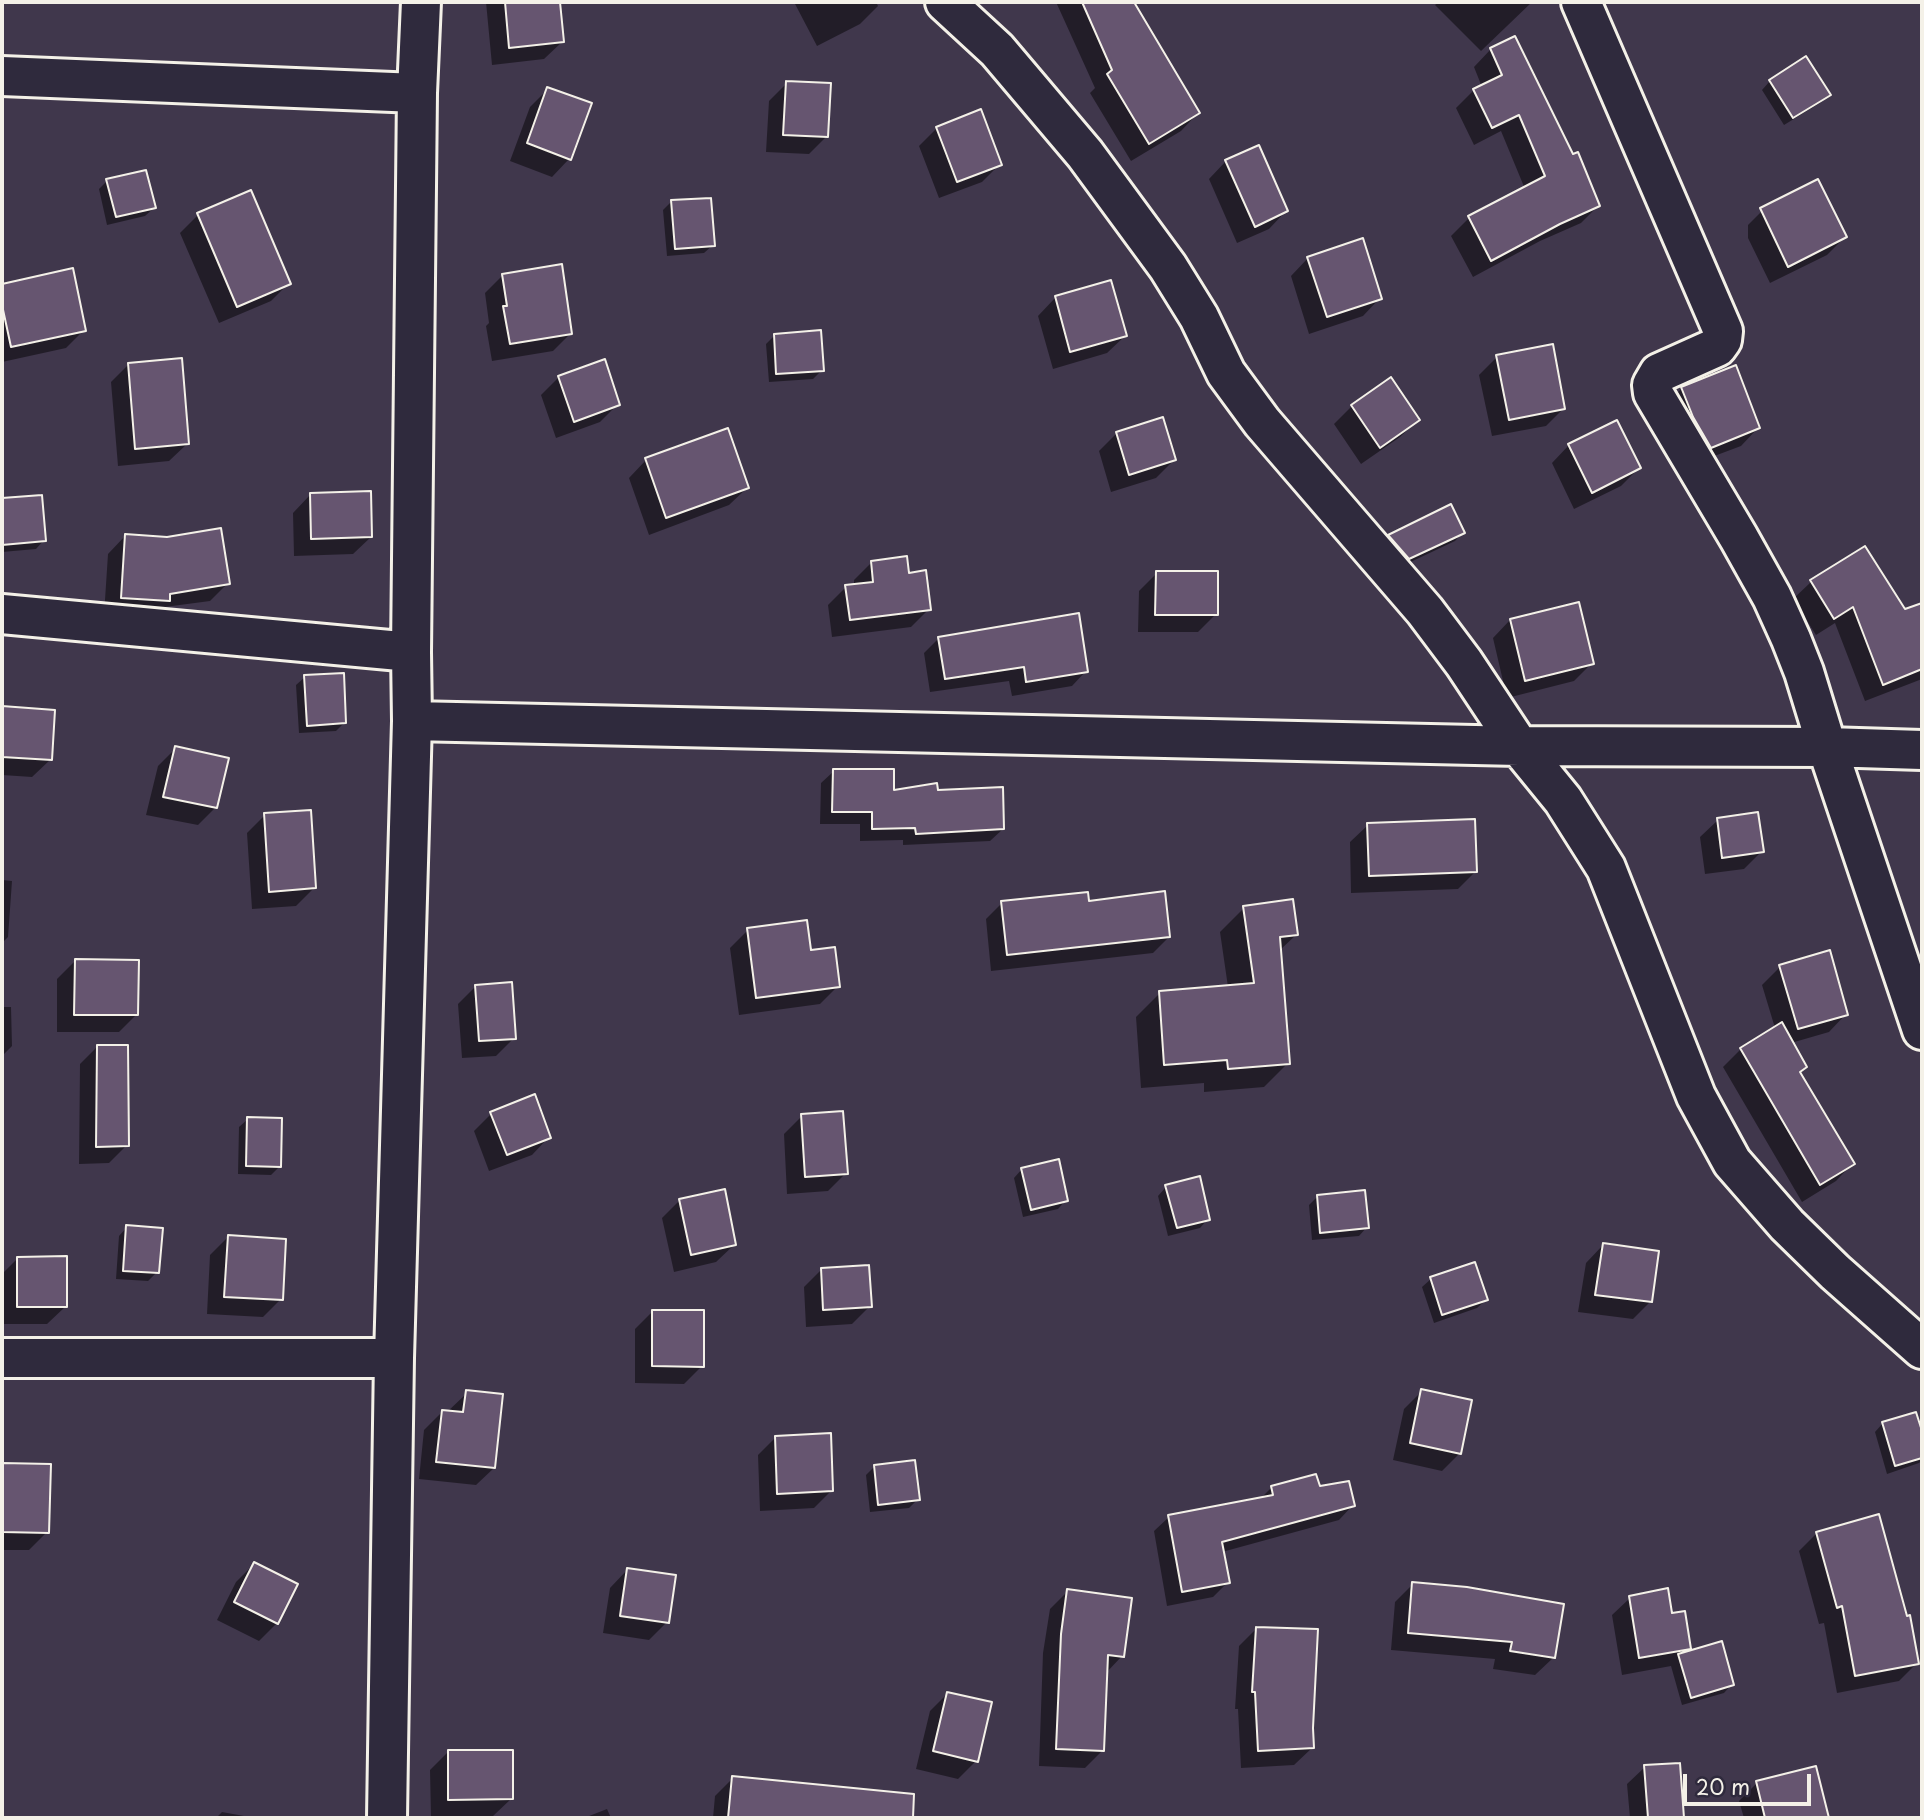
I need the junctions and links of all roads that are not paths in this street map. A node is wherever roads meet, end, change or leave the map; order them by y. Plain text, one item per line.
1 (421, 2) edge
2 (947, 2) edge
3 (1581, 2) edge
4 (2, 76) edge
5 (417, 93) junction
6 (2, 614) edge
7 (411, 652) junction
8 (412, 722) junction
9 (1519, 746) junction
10 (1826, 747) junction
11 (1922, 750) edge
12 (1922, 1030) edge
13 (1922, 1349) edge
14 (2, 1358) edge
15 (394, 1358) junction
16 (387, 1818) edge

1 - 5 street
2 - 9 street
3 - 10 street
4 - 5 street
5 - 7 street
6 - 7 street
7 - 8 street
8 - 9 street
8 - 15 street
9 - 10 street
9 - 13 street
10 - 11 street
10 - 12 street
14 - 15 street
15 - 16 street

